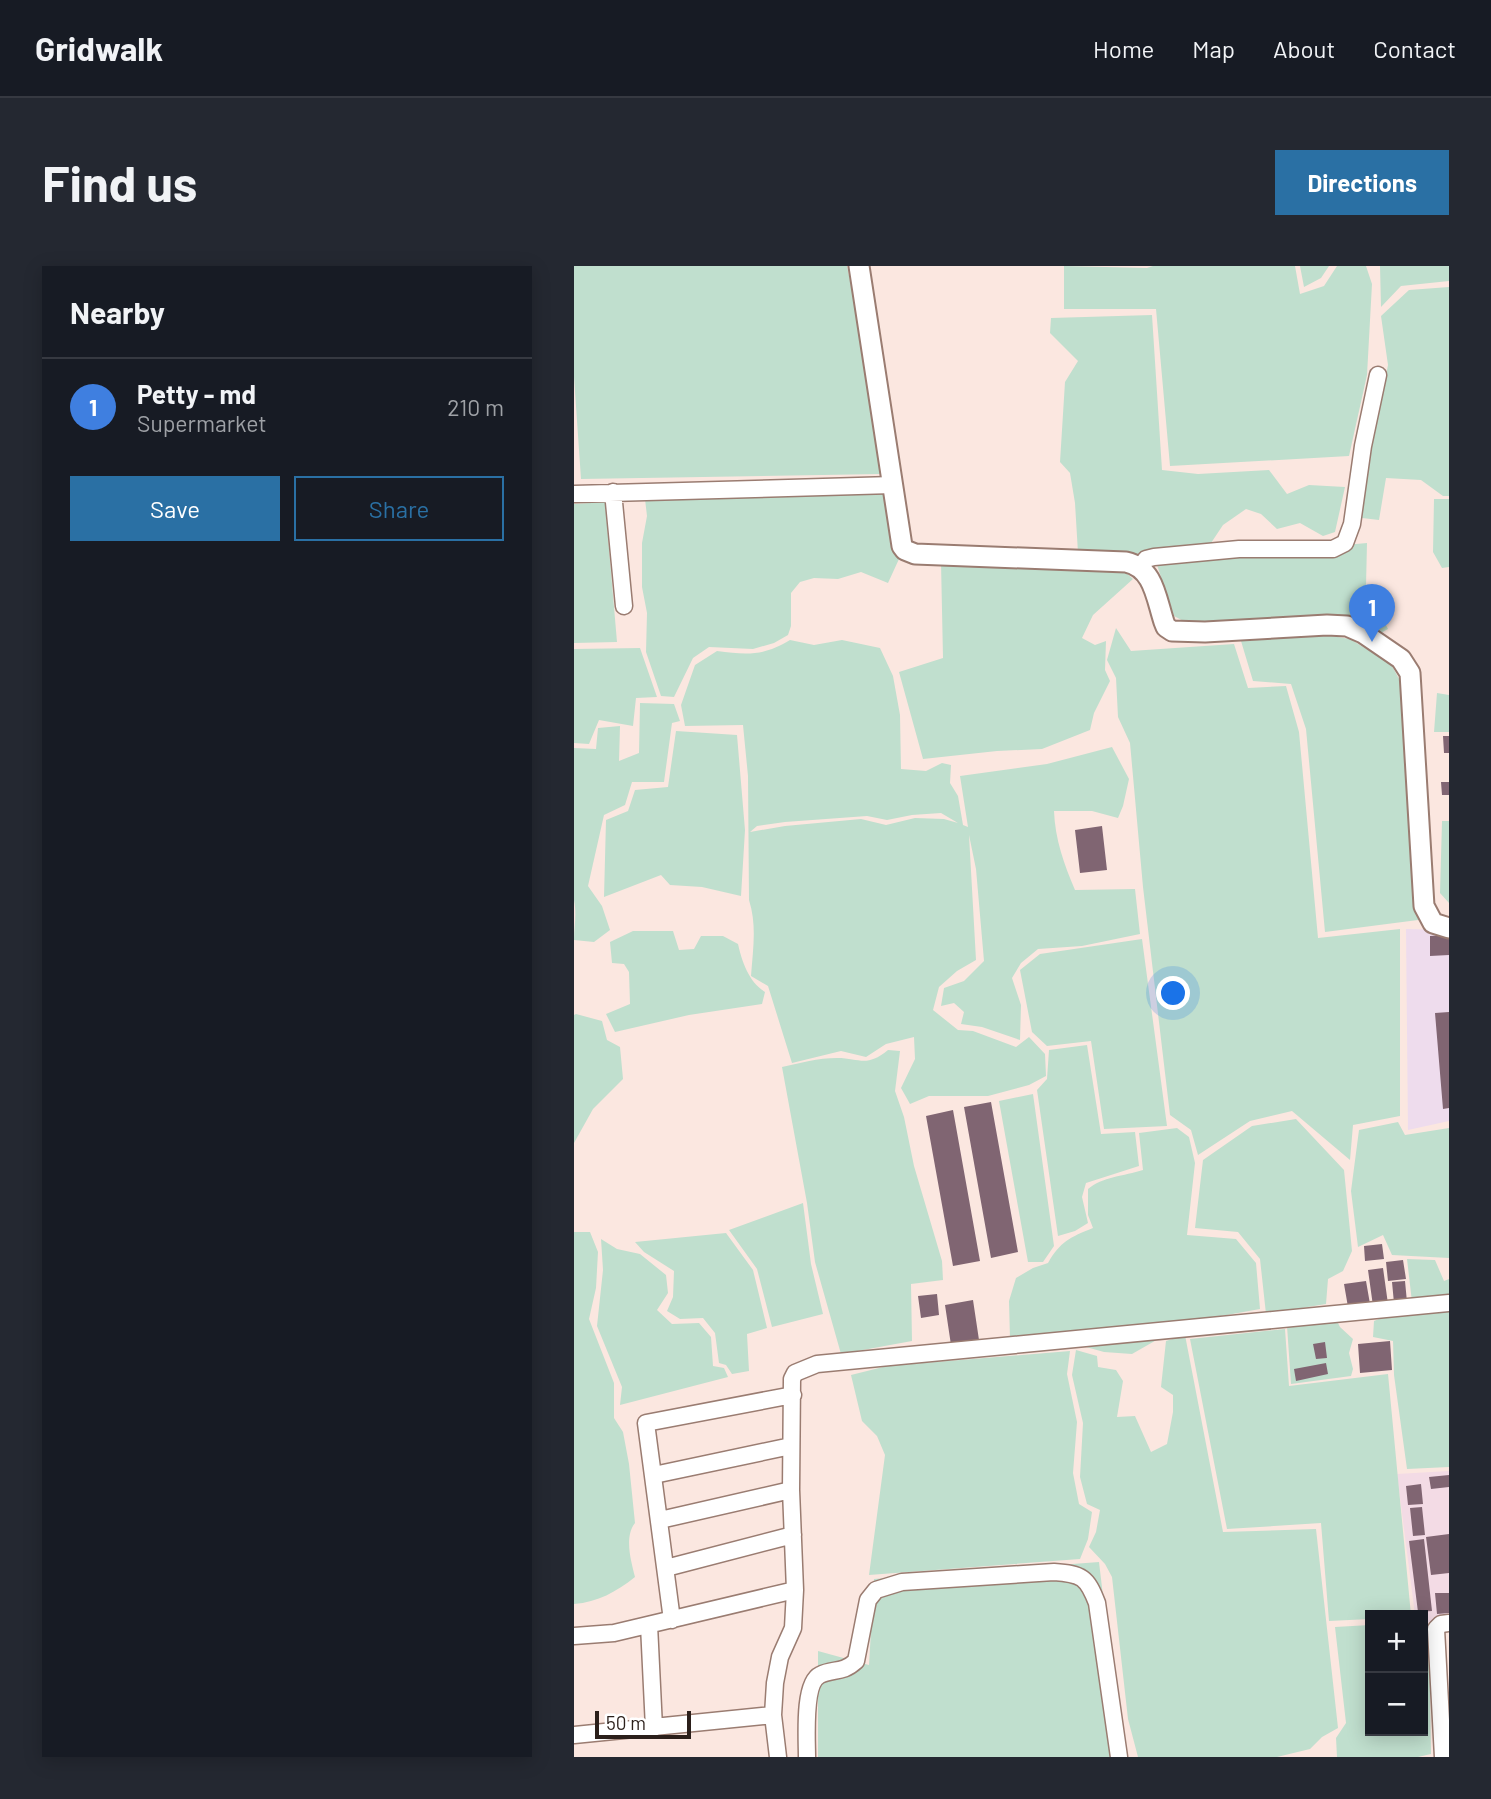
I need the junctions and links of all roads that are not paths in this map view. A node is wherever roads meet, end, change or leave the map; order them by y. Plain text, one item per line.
1 (859, 266) edge
2 (1378, 374) dead end
3 (893, 485) junction
4 (613, 492) junction
5 (574, 494) edge
6 (1140, 567) junction
7 (624, 606) dead end
8 (1449, 928) edge
9 (1449, 1303) edge
10 (793, 1395) junction
11 (791, 1446) junction
12 (654, 1475) junction
13 (791, 1490) junction
14 (660, 1520) junction
15 (793, 1535) junction
16 (666, 1568) junction
17 (794, 1590) junction
18 (672, 1620) junction
19 (1449, 1623) edge
20 (649, 1625) junction
21 (574, 1636) edge
22 (773, 1715) junction
23 (654, 1728) junction
24 (574, 1735) edge
25 (778, 1757) edge
26 (807, 1757) edge
27 (1119, 1757) edge
28 (1443, 1757) edge

1 - 3 street
2 - 6 street
3 - 4 street
3 - 6 street
4 - 5 street
4 - 7 street
6 - 8 street
9 - 10 street
10 - 11 street
10 - 12 street
11 - 12 street
11 - 13 street
12 - 14 street
13 - 14 street
13 - 15 street
14 - 16 street
15 - 16 street
15 - 17 street
16 - 18 street
17 - 18 street
17 - 22 street
18 - 20 street
19 - 28 street
20 - 21 street
20 - 23 street
22 - 23 street
22 - 25 street
23 - 24 street
26 - 27 street

